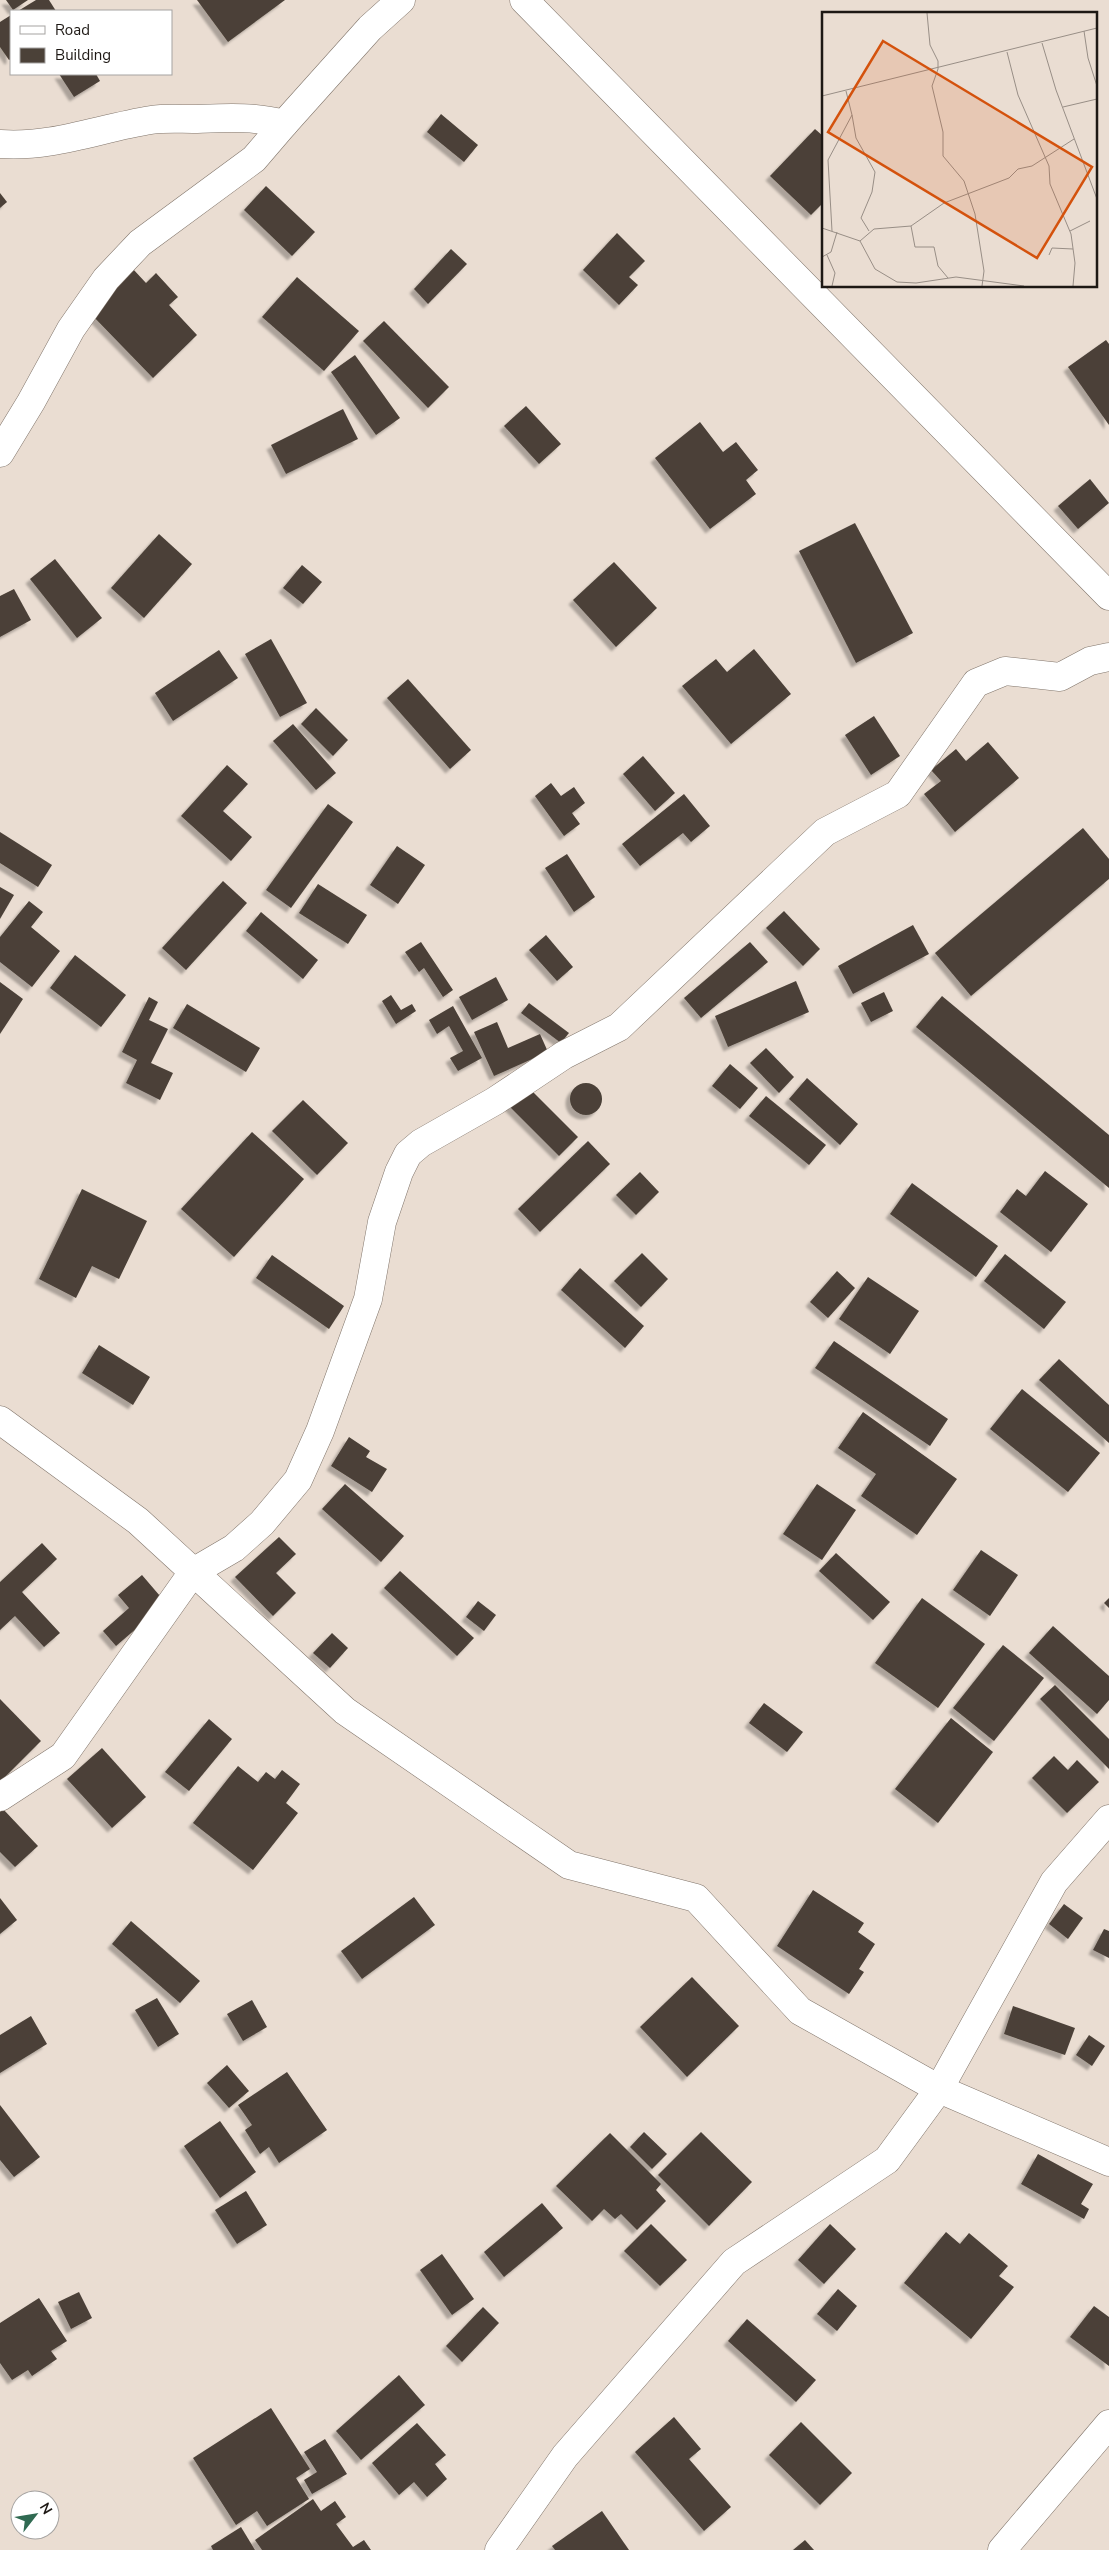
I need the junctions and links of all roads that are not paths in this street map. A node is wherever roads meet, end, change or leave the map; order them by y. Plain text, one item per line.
1 (401, 0) edge
2 (524, 0) edge
3 (284, 124) junction
4 (0, 144) edge
5 (0, 453) edge
6 (1109, 596) edge
7 (1109, 657) edge
8 (0, 1420) edge
9 (193, 1572) junction
10 (0, 1797) edge
11 (1109, 1819) edge
12 (939, 2089) junction
13 (1109, 2162) edge
14 (1109, 2424) edge
15 (499, 2550) edge
16 (1002, 2550) edge

1 - 3 street
2 - 6 street
3 - 4 street
3 - 5 street
7 - 9 street
8 - 9 street
9 - 10 street
9 - 12 street
11 - 12 street
12 - 13 street
12 - 15 street
14 - 16 street

